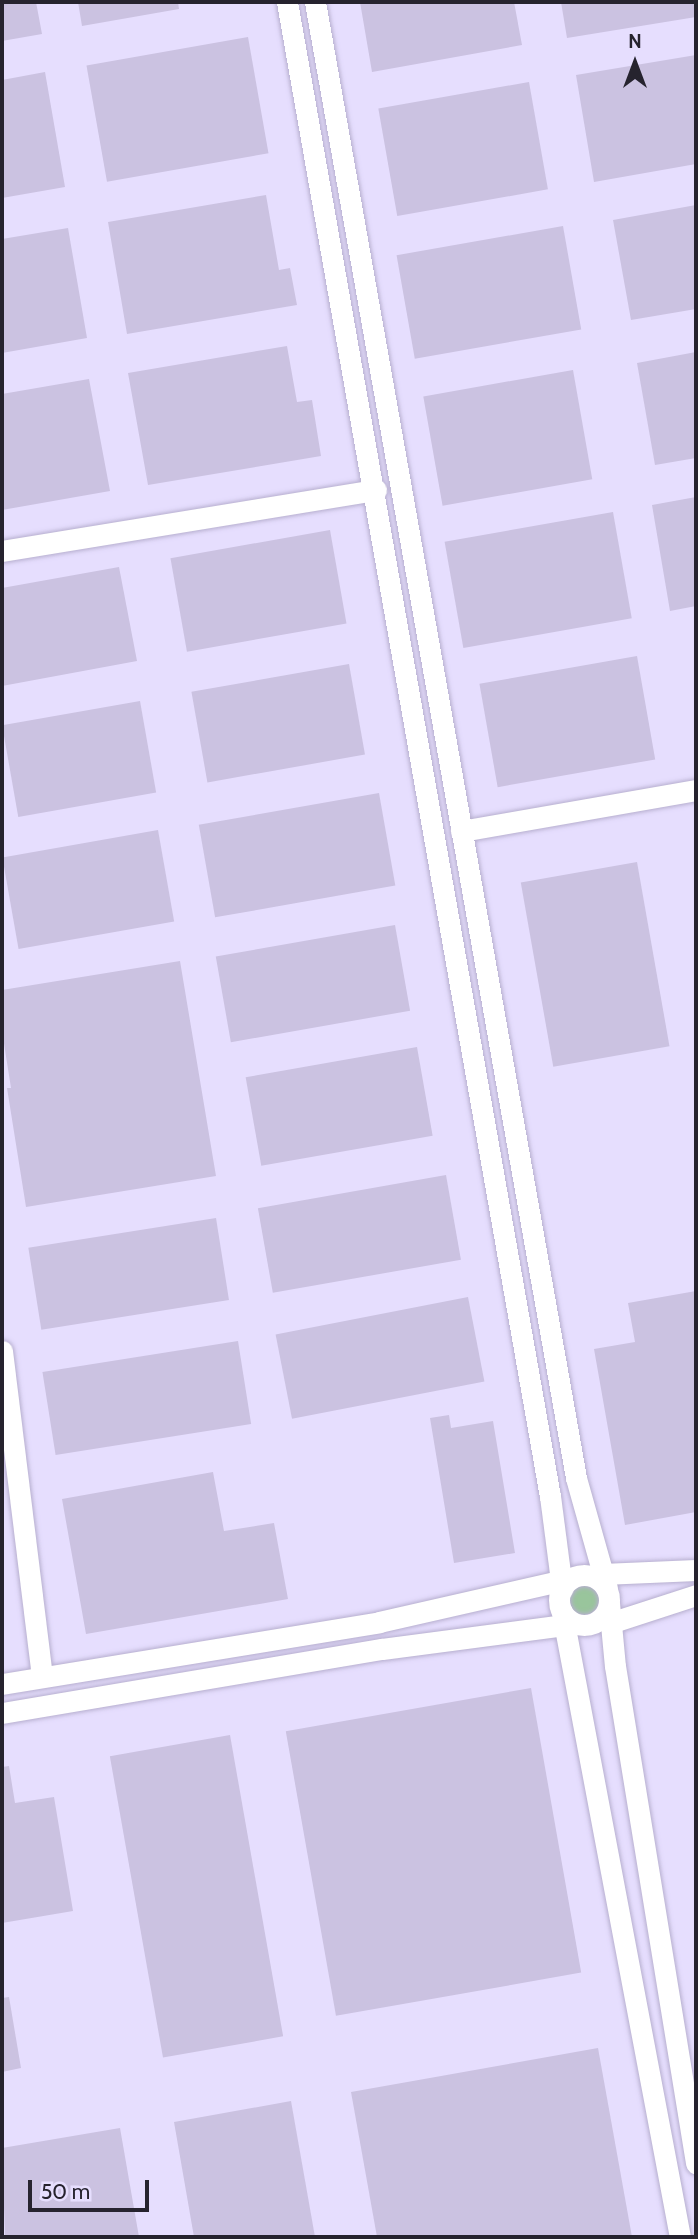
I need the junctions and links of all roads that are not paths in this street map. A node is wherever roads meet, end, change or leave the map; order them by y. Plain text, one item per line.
1 (287, 2) edge
2 (315, 2) edge
3 (376, 490) junction
4 (2, 551) edge
5 (696, 790) edge
6 (460, 831) junction
7 (2, 1351) edge
8 (696, 1570) edge
9 (561, 1585) junction
10 (696, 1595) edge
11 (608, 1597) junction
12 (563, 1618) junction
13 (42, 1676) junction
14 (2, 1684) edge
15 (2, 1713) edge
16 (696, 2163) edge
17 (680, 2237) edge

1 - 3 street
2 - 6 street
3 - 4 street
3 - 9 street
5 - 6 street
6 - 11 street
7 - 13 street
8 - 11 street
9 - 11 street
9 - 12 street
9 - 13 street
10 - 11 street
11 - 12 street
11 - 16 street
12 - 15 street
12 - 17 street
13 - 14 street

